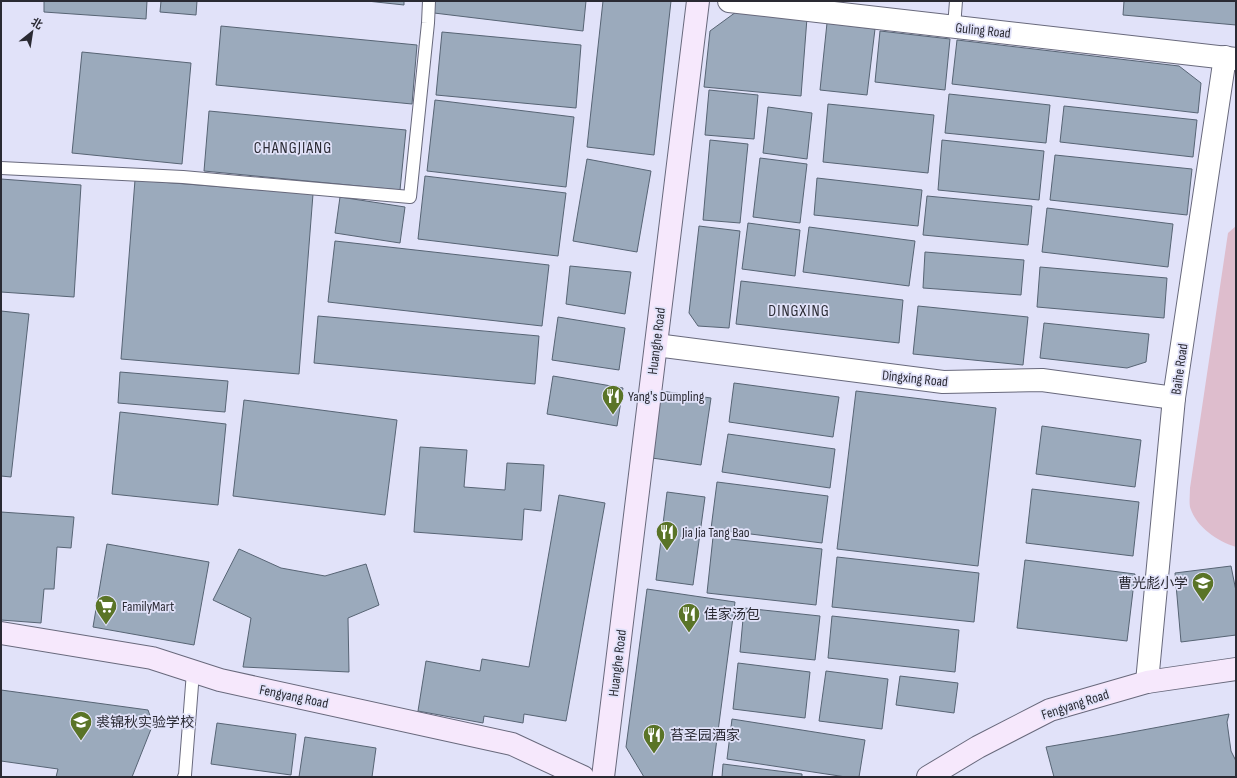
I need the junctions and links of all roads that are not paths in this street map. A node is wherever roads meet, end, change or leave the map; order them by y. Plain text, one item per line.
1 (429, 1) edge
2 (698, 1) edge
3 (729, 1) edge
4 (956, 1) edge
5 (954, 27) junction
6 (1230, 58) edge
7 (1, 168) edge
8 (656, 345) junction
9 (1174, 398) junction
10 (1, 633) edge
11 (1236, 669) edge
12 (193, 672) junction
13 (1147, 682) junction
14 (184, 777) edge
15 (583, 777) edge
16 (603, 777) edge
17 (928, 777) edge

1 - 7 lane
2 - 8 street, Huanghe Road
3 - 5 street, Guling Road
4 - 5 lane
5 - 6 street, Guling Road
6 - 9 street, Baihe Road
8 - 9 street, Dingxing Road
8 - 16 street, Huanghe Road
9 - 13 street, Baihe Road
10 - 12 street, Fengyang Road
11 - 13 street, Fengyang Road
12 - 14 lane
12 - 15 street, Fengyang Road
13 - 17 street, Fengyang Road

